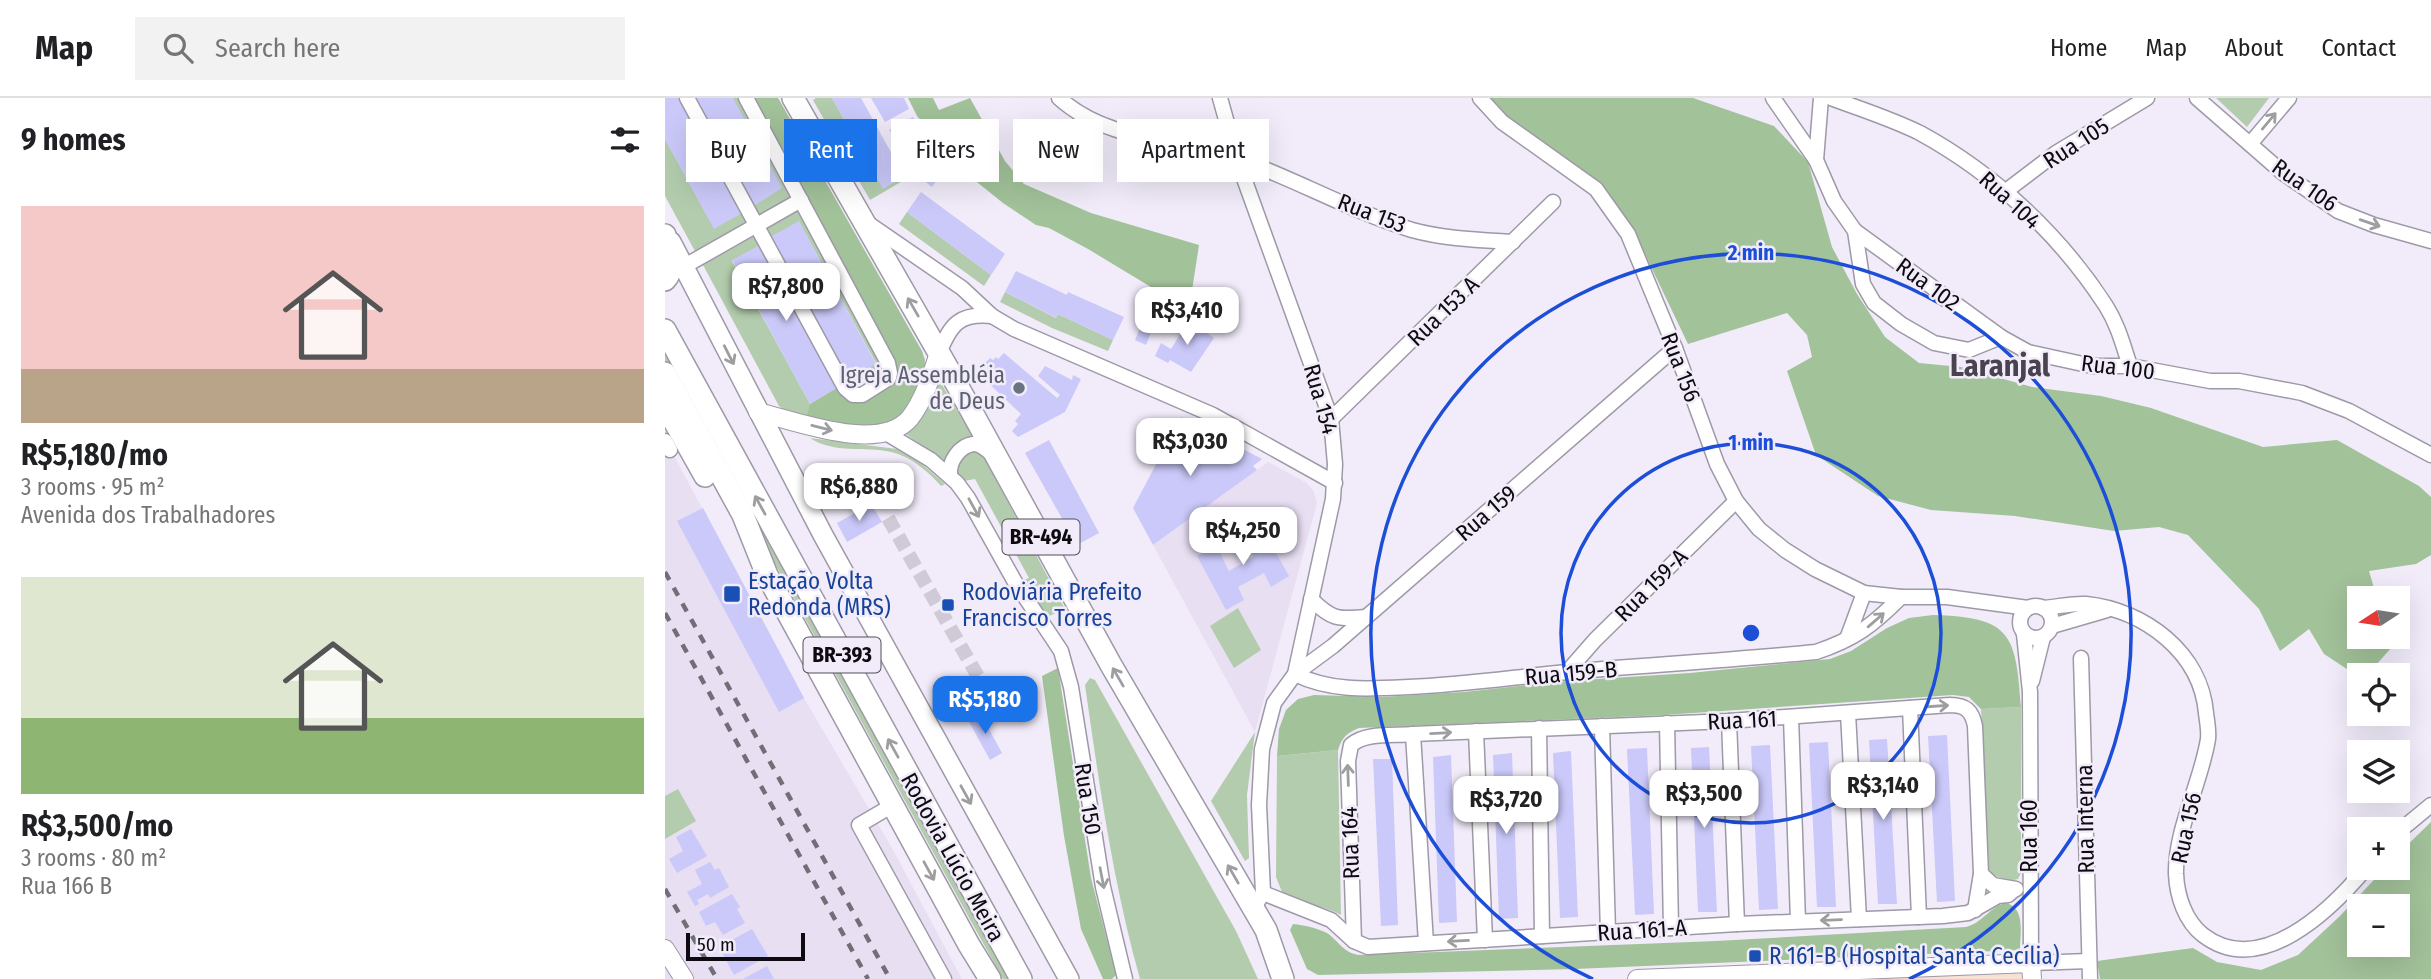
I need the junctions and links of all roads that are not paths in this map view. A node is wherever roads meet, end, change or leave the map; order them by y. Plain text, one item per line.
1 (687, 98) edge
2 (746, 98) edge
3 (793, 98) edge
4 (1059, 98) edge
5 (1220, 98) edge
6 (1480, 98) edge
7 (1773, 98) edge
8 (1821, 98) edge
9 (1831, 98) edge
10 (2147, 98) edge
11 (2197, 98) edge
12 (2289, 98) edge
13 (1226, 119) edge
14 (1117, 129) edge
15 (2250, 144) junction
16 (1817, 160) junction
17 (1269, 172) edge
18 (1245, 182) edge
19 (2006, 191) junction
20 (801, 200) junction
21 (1553, 202) dead end
22 (862, 219) junction
23 (757, 226) junction
24 (665, 229) edge
25 (1855, 231) junction
26 (665, 235) edge
27 (2431, 241) edge
28 (1513, 242) junction
29 (683, 267) junction
30 (665, 279) edge
31 (992, 316) junction
32 (665, 330) edge
33 (2001, 337) junction
34 (1675, 348) junction
35 (939, 353) junction
36 (2130, 366) junction
37 (665, 373) edge
38 (665, 405) edge
39 (758, 412) junction
40 (1331, 419) junction
41 (886, 433) junction
42 (2431, 455) edge
43 (997, 457) junction
44 (950, 474) junction
45 (1335, 482) junction
46 (1737, 501) junction
47 (767, 575) junction
48 (1864, 593) junction
49 (1901, 597) junction
50 (1311, 599) junction
51 (1989, 602) junction
52 (2028, 608) junction
53 (2043, 608) junction
54 (2108, 610) junction
55 (1366, 617) junction
56 (2022, 630) junction
57 (2047, 631) junction
58 (1847, 639) junction
59 (2081, 658) dead end
60 (1567, 673) junction
61 (1295, 674) junction
62 (2030, 692) junction
63 (1910, 708) junction
64 (1848, 713) junction
65 (1791, 717) junction
66 (1729, 721) junction
67 (1667, 723) junction
68 (1602, 726) junction
69 (1539, 728) junction
70 (1476, 731) junction
71 (1413, 734) junction
72 (1351, 745) joint
73 (893, 805) junction
74 (2431, 805) edge
75 (2410, 822) edge
76 (1981, 874) junction
77 (2354, 880) edge
78 (2022, 889) junction
79 (1258, 901) junction
80 (1975, 909) junction
81 (1919, 917) junction
82 (1859, 919) junction
83 (1798, 921) junction
84 (1737, 924) junction
85 (1671, 928) junction
86 (1608, 932) junction
87 (1542, 936) junction
88 (1485, 940) junction
89 (1354, 941) junction
90 (1426, 943) junction
91 (969, 945) junction
92 (665, 949) edge
93 (2089, 961) junction
94 (2031, 971) edge
95 (1287, 975) edge
96 (1669, 978) edge
97 (684, 979) edge
98 (944, 979) edge
99 (985, 979) edge
100 (990, 979) edge
101 (1021, 979) edge
102 (1069, 979) edge
103 (1125, 979) edge
104 (1637, 979) edge
105 (2090, 979) edge

1 - 23 street
2 - 20 street
3 - 22 main road, BR-494
4 - 14 street, Rua 153
5 - 13 street, Rua 154
6 - 34 street, Rua 156
7 - 16 street
8 - 16 street
9 - 19 street, Rua 104
10 - 19 street, Rua 105
11 - 15 street, Rua 106
15 -> 12 street
15 -> 27 street, Rua 106
16 - 25 street
17 - 28 street, Rua 153
18 - 40 street, Rua 154
19 - 36 street, Rua 104
20 - 23 street
20 - 23 street
21 - 28 street, Rua 153 A
22 - 31 street
35 -> 22 main road, BR-494
23 - 29 street
24 - 29 main road
25 - 33 street, Rua 102
25 - 33 street
26 - 30 main road
28 - 40 street, Rua 153 A
29 -> 39 main road
31 - 35 street
31 - 45 street
101 -> 32 main road, Rodovia Lúcio Meira / BR-393
33 - 36 street, Rua 100
34 - 46 street, Rua 156
34 - 55 street, Rua 159
35 - 41 street
35 - 43 main road, BR-494
36 - 42 street, Rua 100
37 - 47 main road, Rodovia Lúcio Meira / BR-393
38 - 47 main road
39 -> 41 street
39 -> 102 main road
40 - 45 street, Rua 154
41 - 44 street, Rua 150
43 - 44 street
79 -> 43 main road, BR-494
44 -> 103 street, Rua 150
45 - 50 street, Rua 154
46 - 48 street, Rua 156
46 - 60 street, Rua 159-A
47 - 73 main road, Rodovia Lúcio Meira / BR-393
48 - 49 street, Rua 156
48 - 58 street
49 - 51 street, Rua 156
58 -> 49 street, Rua 159-B
50 - 55 street
50 - 61 street, Rua 154
51 - 52 street, Rua 156
51 - 56 street
52 - 53 street
52 - 56 street
53 - 54 street, Rua 156
53 - 57 street
54 - 57 street
54 - 77 street, Rua 156
55 - 61 street, Rua 159
56 - 57 street
56 - 62 street, Rua 160
57 - 62 street, Rua 160
58 - 60 street, Rua 159-B
59 - 93 street, Rua Interna
60 - 61 street, Rua 159-B
61 - 79 street, Rua 154
62 - 78 street, Rua 160
63 - 64 street, Rua 161
63 -> 76 street, Rua 161
63 - 81 street
64 - 65 street, Rua 161
64 - 82 street
65 - 66 street, Rua 161
65 - 83 street
66 - 67 street, Rua 161
66 - 84 street
67 - 68 street, Rua 161
67 - 85 street
68 - 69 street, Rua 161
68 - 86 street
69 - 70 street, Rua 161
69 - 87 street
71 -> 70 street, Rua 161
70 - 88 street
71 - 72 street, Rua 161
71 - 90 street
89 -> 72 street, Rua 164
73 -> 91 main road, Rodovia Lúcio Meira / BR-393
73 - 98 street
74 - 75 street
76 - 78 street
76 - 80 street, Rua 161
78 - 80 street, Rua 161-A
78 - 94 street, Rua 160
79 - 89 street
79 - 95 main road, BR-494
80 - 81 street, Rua 161-A
81 - 82 street, Rua 161-A
82 -> 83 street, Rua 161-A
83 - 84 street, Rua 161-A
84 - 85 street, Rua 161-A
85 - 86 street, Rua 161-A
86 - 87 street, Rua 161-A
87 - 88 street, Rua 161-A
88 -> 90 street, Rua 161-A
89 - 90 street, Rua 161-A
91 - 99 street
91 - 100 main road, Rodovia Lúcio Meira / BR-393
92 - 97 street
93 - 94 street
93 - 105 street, Rua Interna
94 - 96 street
96 - 104 street

